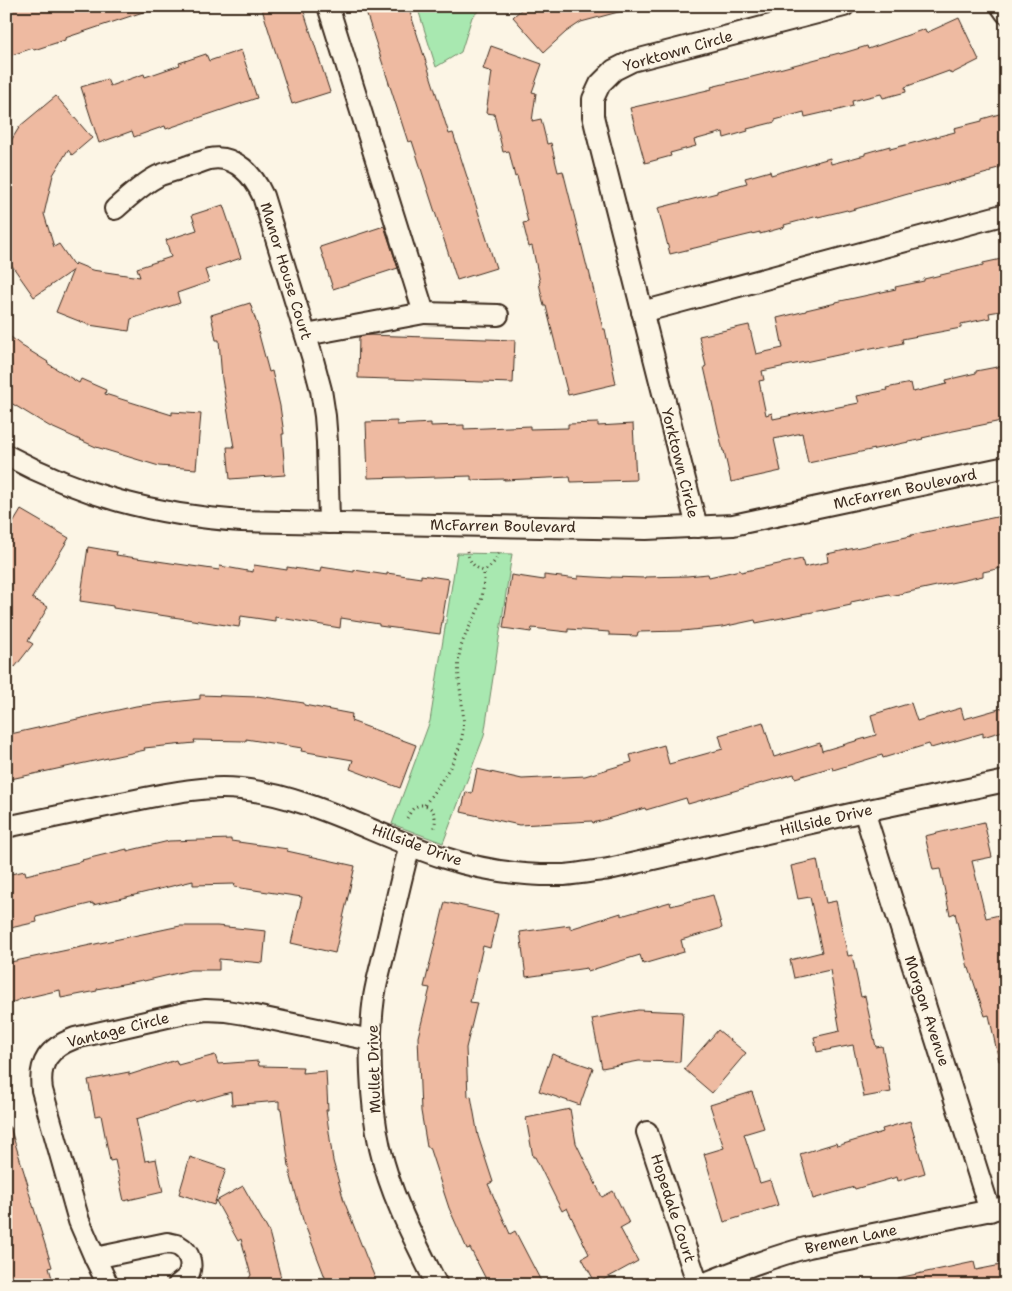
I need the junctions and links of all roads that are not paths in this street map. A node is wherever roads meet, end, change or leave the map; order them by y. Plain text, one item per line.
1 (328, 6) edge
2 (844, 6) edge
3 (1001, 6) edge
4 (1006, 13) edge
5 (115, 209) dead end
6 (1006, 214) edge
7 (642, 312) junction
8 (424, 313) junction
9 (498, 315) dead end
10 (306, 335) junction
11 (6, 456) edge
12 (1006, 468) edge
13 (329, 523) junction
14 (697, 527) junction
15 (1006, 781) edge
16 (864, 811) junction
17 (6, 826) edge
18 (410, 845) junction
19 (371, 1040) junction
20 (647, 1132) dead end
21 (998, 1209) edge
22 (94, 1258) junction
23 (108, 1285) edge
24 (178, 1285) edge
25 (437, 1285) edge
26 (699, 1285) edge

1 - 8 street
2 - 7 street, Yorktown Circle
3 - 4 street
5 - 10 street, Manor House Court
6 - 7 street
7 - 14 street, Yorktown Circle
8 - 9 street
8 - 10 street
10 - 13 street, Manor House Court
11 - 13 street, McFarren Boulevard
12 - 14 street, McFarren Boulevard
13 - 14 street, McFarren Boulevard
15 - 16 street, Hillside Drive
16 - 18 street, Hillside Drive
16 - 21 street, Morgon Avenue
17 - 18 street, Hillside Drive
18 - 19 street, Mullet Drive
19 - 22 street, Vantage Circle
19 - 25 street, Mullet Drive
20 - 26 street, Hopedale Court
21 - 26 street, Bremen Lane
22 - 23 street, Vantage Circle
22 - 24 street

